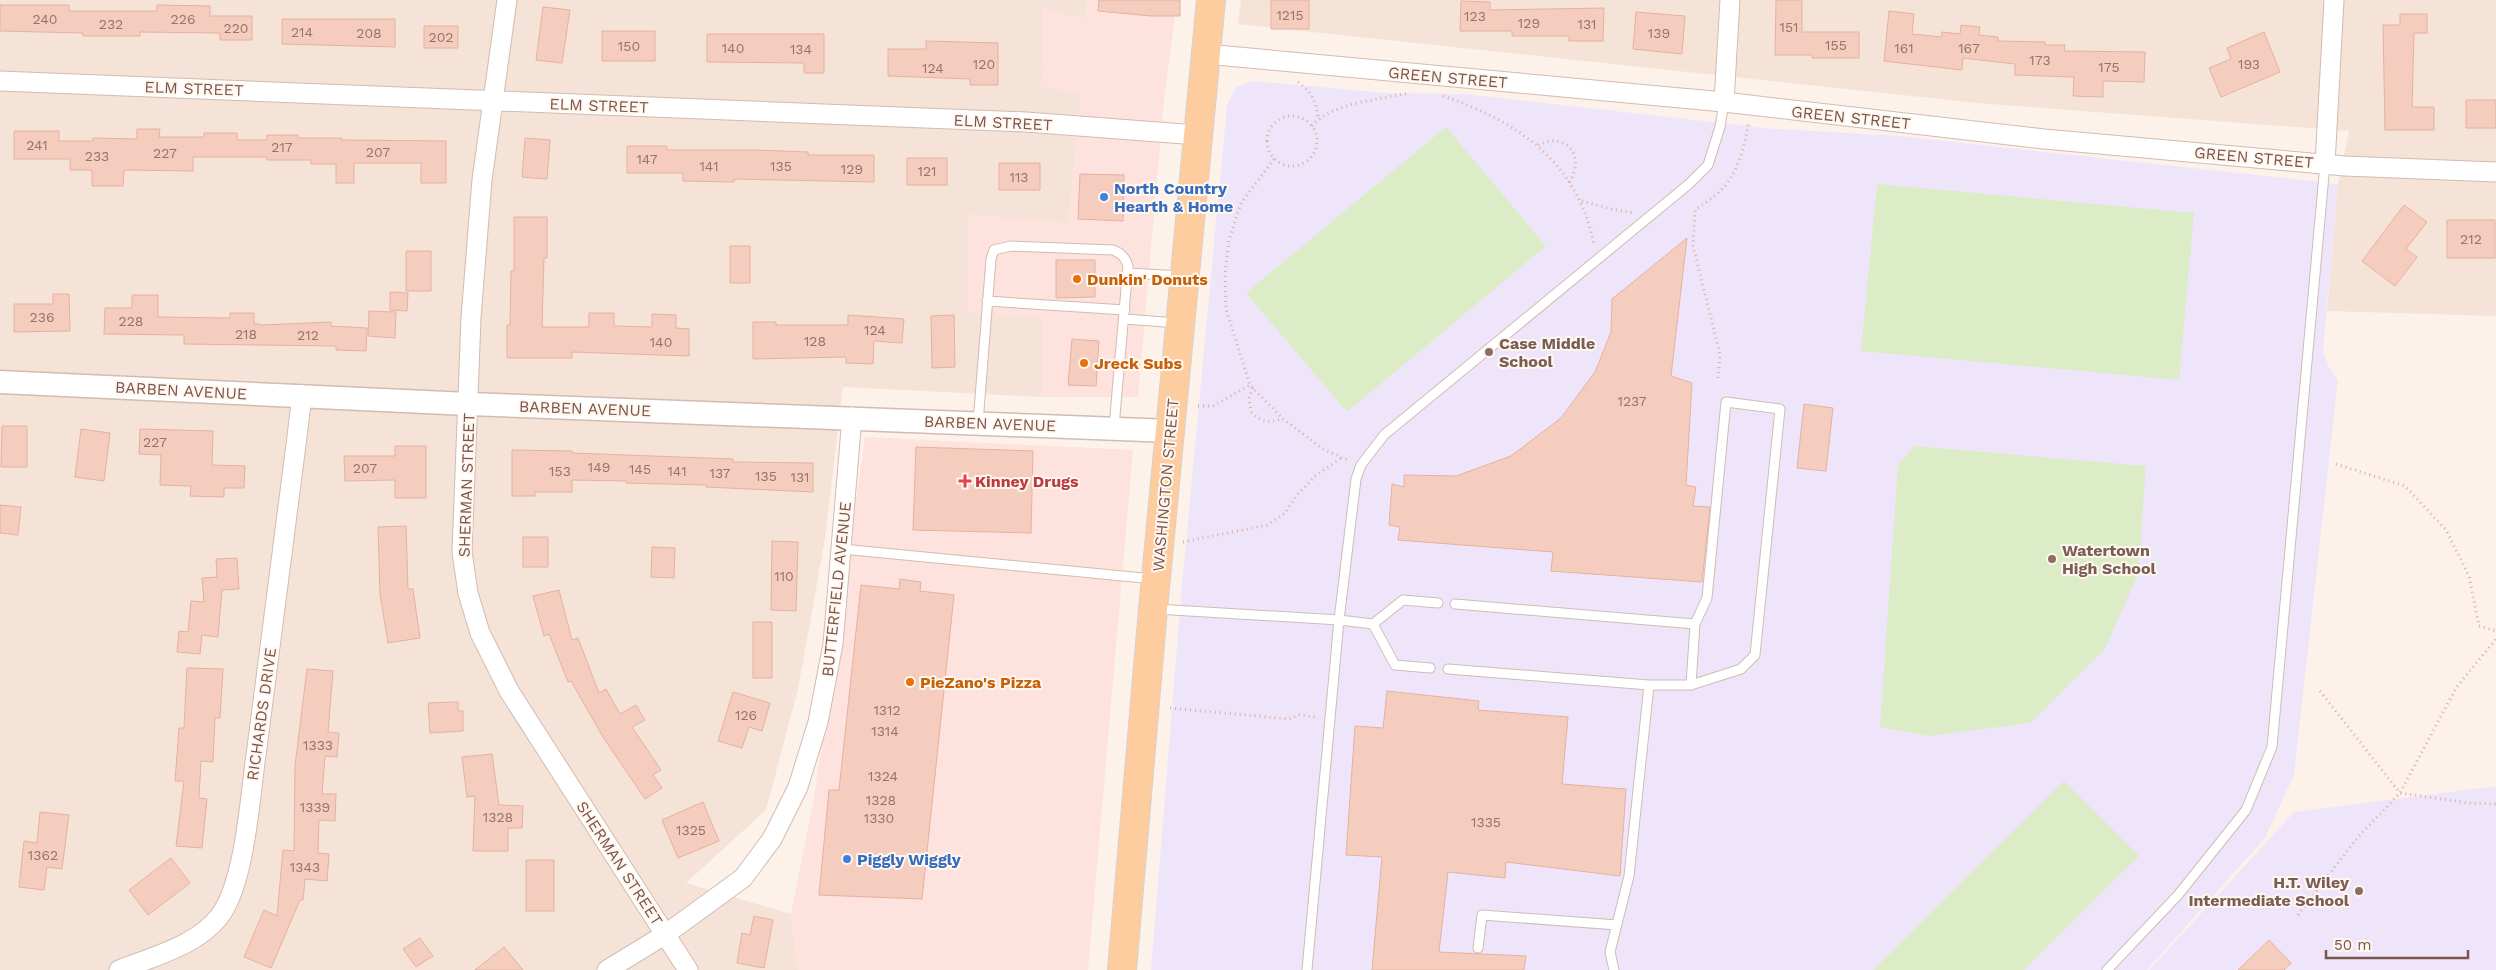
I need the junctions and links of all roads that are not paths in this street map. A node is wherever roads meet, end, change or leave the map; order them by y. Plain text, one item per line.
1 (507, 0) edge
2 (1211, 0) edge
3 (1730, 0) edge
4 (2334, 0) edge
5 (1206, 54) junction
6 (0, 81) edge
7 (494, 102) junction
8 (1724, 102) junction
9 (1197, 135) junction
10 (2325, 164) junction
11 (2496, 172) edge
12 (1128, 273) junction
13 (1184, 276) junction
14 (987, 301) junction
15 (1124, 314) junction
16 (1180, 323) junction
17 (0, 382) edge
18 (302, 395) junction
19 (468, 404) junction
20 (852, 417) junction
21 (978, 423) junction
22 (1114, 427) junction
23 (1171, 430) junction
24 (842, 549) junction
25 (1156, 579) junction
26 (1438, 603) dead end
27 (1455, 604) dead end
28 (1153, 608) junction
29 (1339, 620) junction
30 (1373, 624) junction
31 (1695, 624) junction
32 (1430, 668) dead end
33 (1448, 669) dead end
34 (1649, 685) junction
35 (1691, 685) junction
36 (1617, 925) junction
37 (666, 934) junction
38 (1478, 948) dead end
39 (120, 970) edge
40 (607, 970) edge
41 (688, 970) edge
42 (1122, 970) edge
43 (1307, 970) edge
44 (1614, 970) edge
45 (2107, 970) edge

1 - 7 street, SHERMAN STREET
2 - 5 main road, WASHINGTON STREET
3 - 8 street
4 - 10 street
5 - 8 street, GREEN STREET
5 - 9 main road, WASHINGTON STREET
6 - 7 street, ELM STREET
7 - 9 street, ELM STREET
7 - 19 street, SHERMAN STREET
8 - 10 street, GREEN STREET
8 - 29 lane
9 - 13 main road, WASHINGTON STREET
10 - 11 street, GREEN STREET
10 - 45 lane
12 - 13 lane
12 - 14 lane
12 - 15 lane
13 - 16 main road, WASHINGTON STREET
14 - 15 lane
14 - 21 lane
15 - 16 lane
15 - 22 lane
16 - 23 main road, WASHINGTON STREET
17 - 18 street, BARBEN AVENUE
18 - 19 street, BARBEN AVENUE
18 - 39 street, RICHARDS DRIVE
19 - 20 street, BARBEN AVENUE
19 - 37 street, SHERMAN STREET
20 - 21 street, BARBEN AVENUE
20 - 24 street, BUTTERFIELD AVENUE
21 - 22 street, BARBEN AVENUE
22 - 23 street, BARBEN AVENUE
23 - 25 main road, WASHINGTON STREET
24 - 25 lane
24 - 37 street, BUTTERFIELD AVENUE
25 - 28 main road, WASHINGTON STREET
26 - 30 lane
27 - 31 lane
28 - 29 lane
28 - 42 main road, WASHINGTON STREET
29 - 30 lane
29 - 43 lane
30 - 32 lane
31 - 35 lane
31 - 35 lane
33 - 34 lane
34 - 35 lane
34 - 36 lane
36 - 38 lane
36 - 44 lane
37 - 40 street, BUTTERFIELD AVENUE
37 - 41 street, SHERMAN STREET

